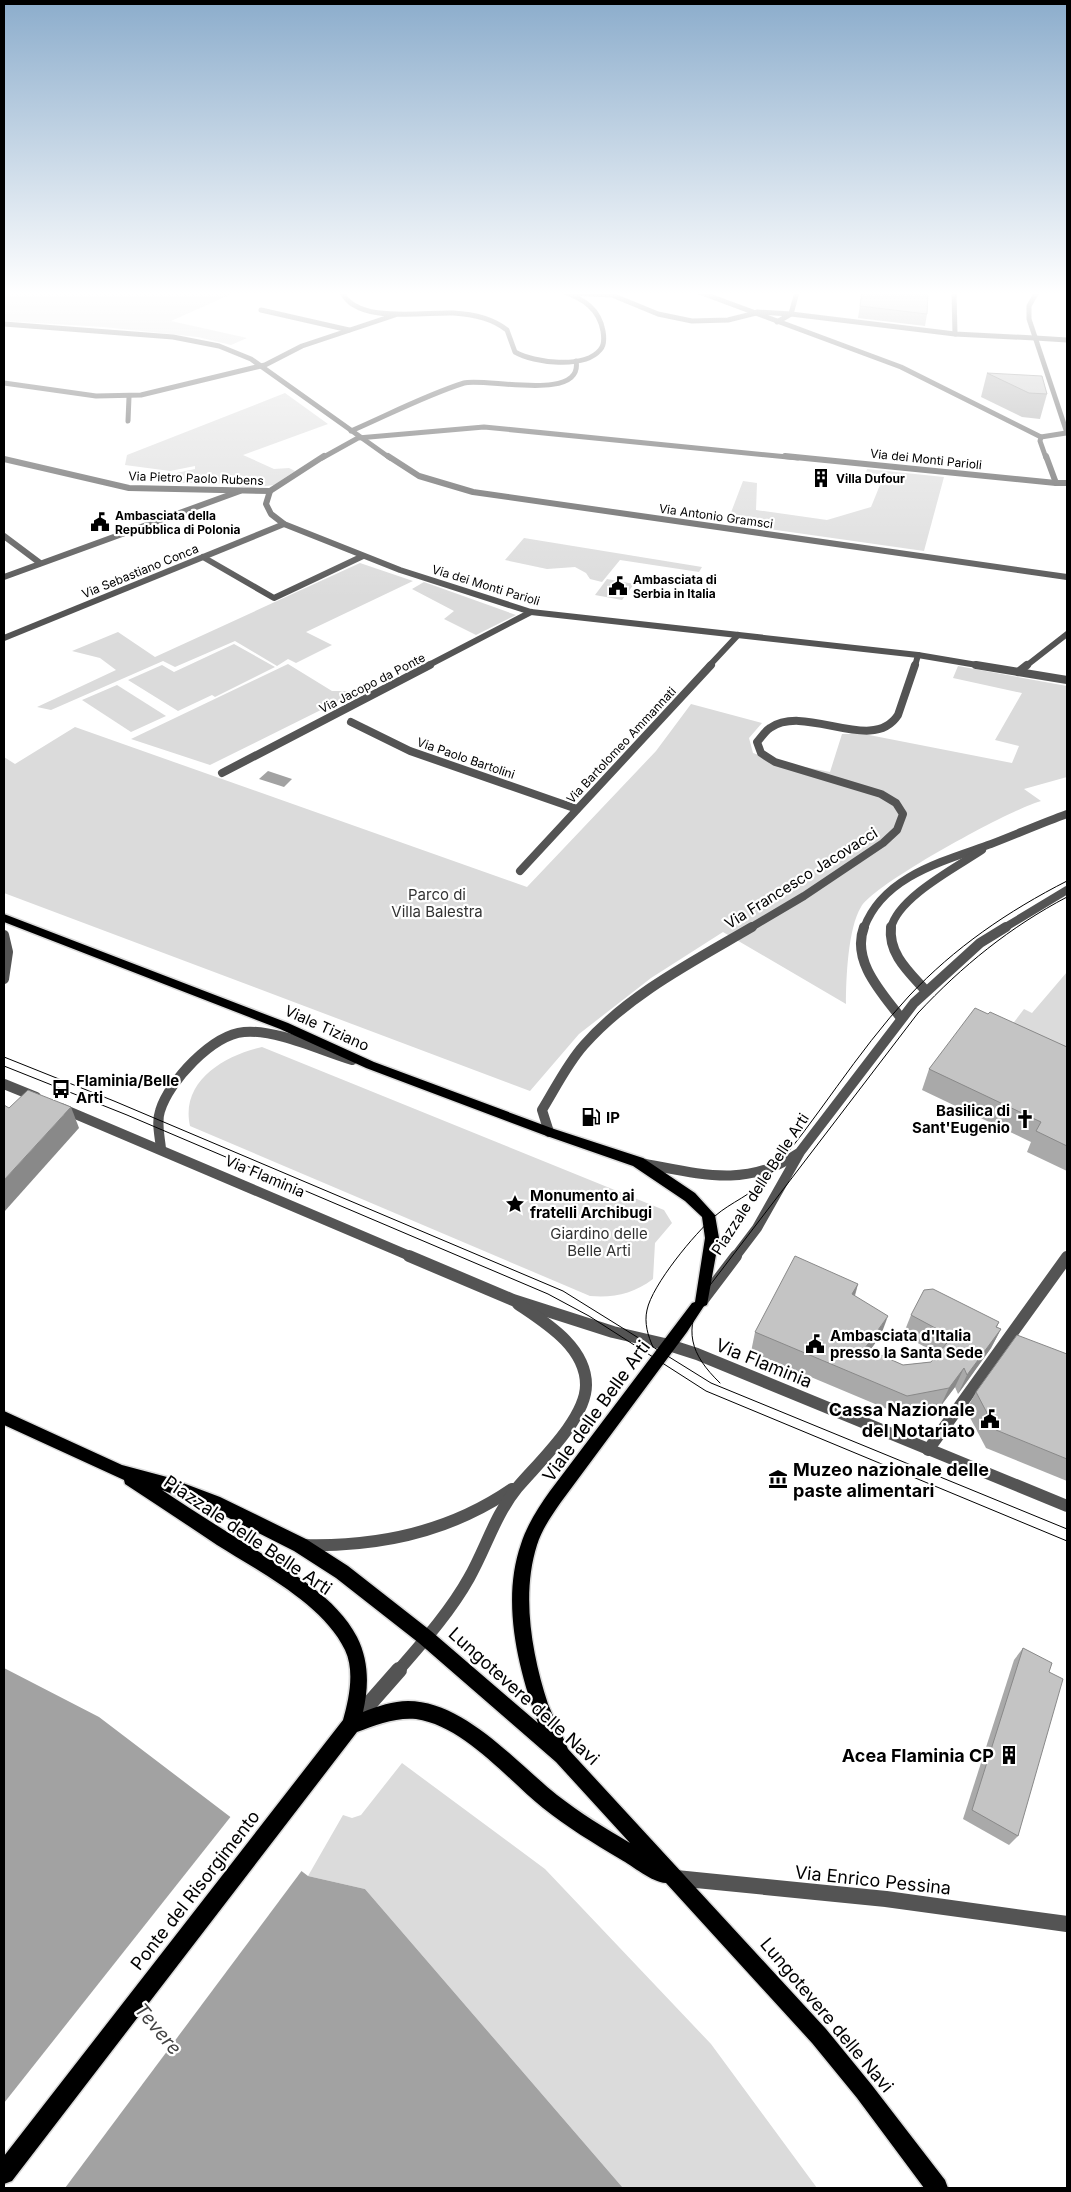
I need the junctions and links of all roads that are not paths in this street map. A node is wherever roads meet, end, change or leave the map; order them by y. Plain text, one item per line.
1 (84, 394) edge
2 (143, 394) edge
3 (300, 394) edge
4 (437, 394) edge
5 (957, 394) edge
6 (1054, 394) edge
7 (129, 397) junction
8 (128, 420) dead end
9 (351, 431) junction
10 (1067, 433) edge
11 (1041, 436) junction
12 (361, 437) junction
13 (4, 459) edge
14 (1056, 482) junction
15 (1067, 483) edge
16 (246, 489) junction
17 (270, 491) junction
18 (284, 524) junction
19 (4, 536) edge
20 (364, 556) junction
21 (203, 557) junction
22 (40, 563) junction
23 (1067, 576) edge
24 (4, 577) edge
25 (531, 612) junction
26 (1067, 634) edge
27 (738, 636) junction
28 (4, 638) edge
29 (918, 655) junction
30 (1018, 672) junction
31 (1067, 680) edge
32 (351, 722) dead end
33 (222, 773) dead end
34 (577, 809) junction
35 (1067, 814) edge
36 (991, 843) junction
37 (520, 871) dead end
38 (1067, 890) edge
39 (4, 918) edge
40 (4, 935) edge
41 (4, 979) edge
42 (926, 991) junction
43 (901, 1018) junction
44 (370, 1065) junction
45 (4, 1084) edge
46 (549, 1132) junction
47 (161, 1149) junction
48 (800, 1152) junction
49 (638, 1162) junction
50 (1067, 1257) edge
51 (513, 1300) junction
52 (699, 1304) junction
53 (669, 1345) junction
54 (4, 1418) edge
55 (928, 1450) junction
56 (120, 1472) junction
57 (525, 1478) junction
58 (1067, 1506) edge
59 (300, 1545) junction
60 (425, 1637) junction
61 (351, 1725) junction
62 (562, 1756) junction
63 (674, 1878) junction
64 (1067, 1924) edge
65 (4, 2173) edge
66 (936, 2188) edge

1 - 7 street
2 - 7 street
3 - 9 street, Via Antonio Gramsci
4 - 9 street
5 - 11 street
6 - 10 street
7 - 8 street
9 - 12 street, Via Antonio Gramsci
10 - 11 street
11 - 14 street
12 - 14 street, Via dei Monti Parioli
12 - 17 street, Via dei Monti Parioli
12 - 23 street, Via Antonio Gramsci
13 - 16 street, Via Pietro Paolo Rubens
14 - 15 street, Via dei Monti Parioli
16 - 17 street, Via Pietro Paolo Rubens
16 - 22 street
17 - 18 street, Via dei Monti Parioli
18 - 20 street, Via dei Monti Parioli
18 - 21 street, Via Sebastiano Conca
19 - 22 street
20 - 21 street
20 - 25 street, Via dei Monti Parioli
21 - 28 street, Via Sebastiano Conca
22 - 24 street
25 - 27 street, Via dei Monti Parioli
25 - 33 street, Via Jacopo da Ponte
26 - 30 street
27 - 29 street, Via dei Monti Parioli
27 - 34 street, Via Bartolomeo Ammannati
29 - 30 street
29 - 46 street, Via Francesco Jacovacci
30 - 31 street
32 - 34 street, Via Paolo Bartolini
34 - 37 street, Via Bartolomeo Ammannati
35 - 36 street
36 - 42 street
36 - 43 street
38 - 42 street
39 - 44 main road, Viale Tiziano
40 - 41 street
42 - 43 street
43 - 48 street, Piazzale delle Belle Arti
44 - 46 main road, Viale Tiziano
44 - 47 street
45 - 47 street, Via Flaminia
46 - 49 main road, Viale Tiziano
47 - 51 street, Via Flaminia
48 - 49 street, Viale Tiziano
48 - 52 street, Piazzale delle Belle Arti
49 - 52 main road, Viale Tiziano
50 - 55 street
51 - 53 street, Via Flaminia
51 - 57 street, Viale delle Belle Arti
52 - 53 main road, Piazzale delle Belle Arti
53 - 55 street, Via Flaminia
53 - 62 main road, Viale delle Belle Arti
54 - 56 main road
55 - 58 street, Via Flaminia
56 - 59 main road, Lungotevere delle Navi
56 - 61 main road, Piazzale delle Belle Arti
57 - 59 street, Piazzale delle Belle Arti
57 - 60 street
59 - 60 main road, Lungotevere delle Navi
60 - 61 street, Ponte del Risorgimento
60 - 62 main road, Lungotevere delle Navi
61 - 63 main road, Lungotevere delle Navi
61 - 65 main road, Ponte del Risorgimento
62 - 63 main road, Lungotevere delle Navi
63 - 64 street, Via Enrico Pessina
63 - 66 main road, Lungotevere delle Navi

